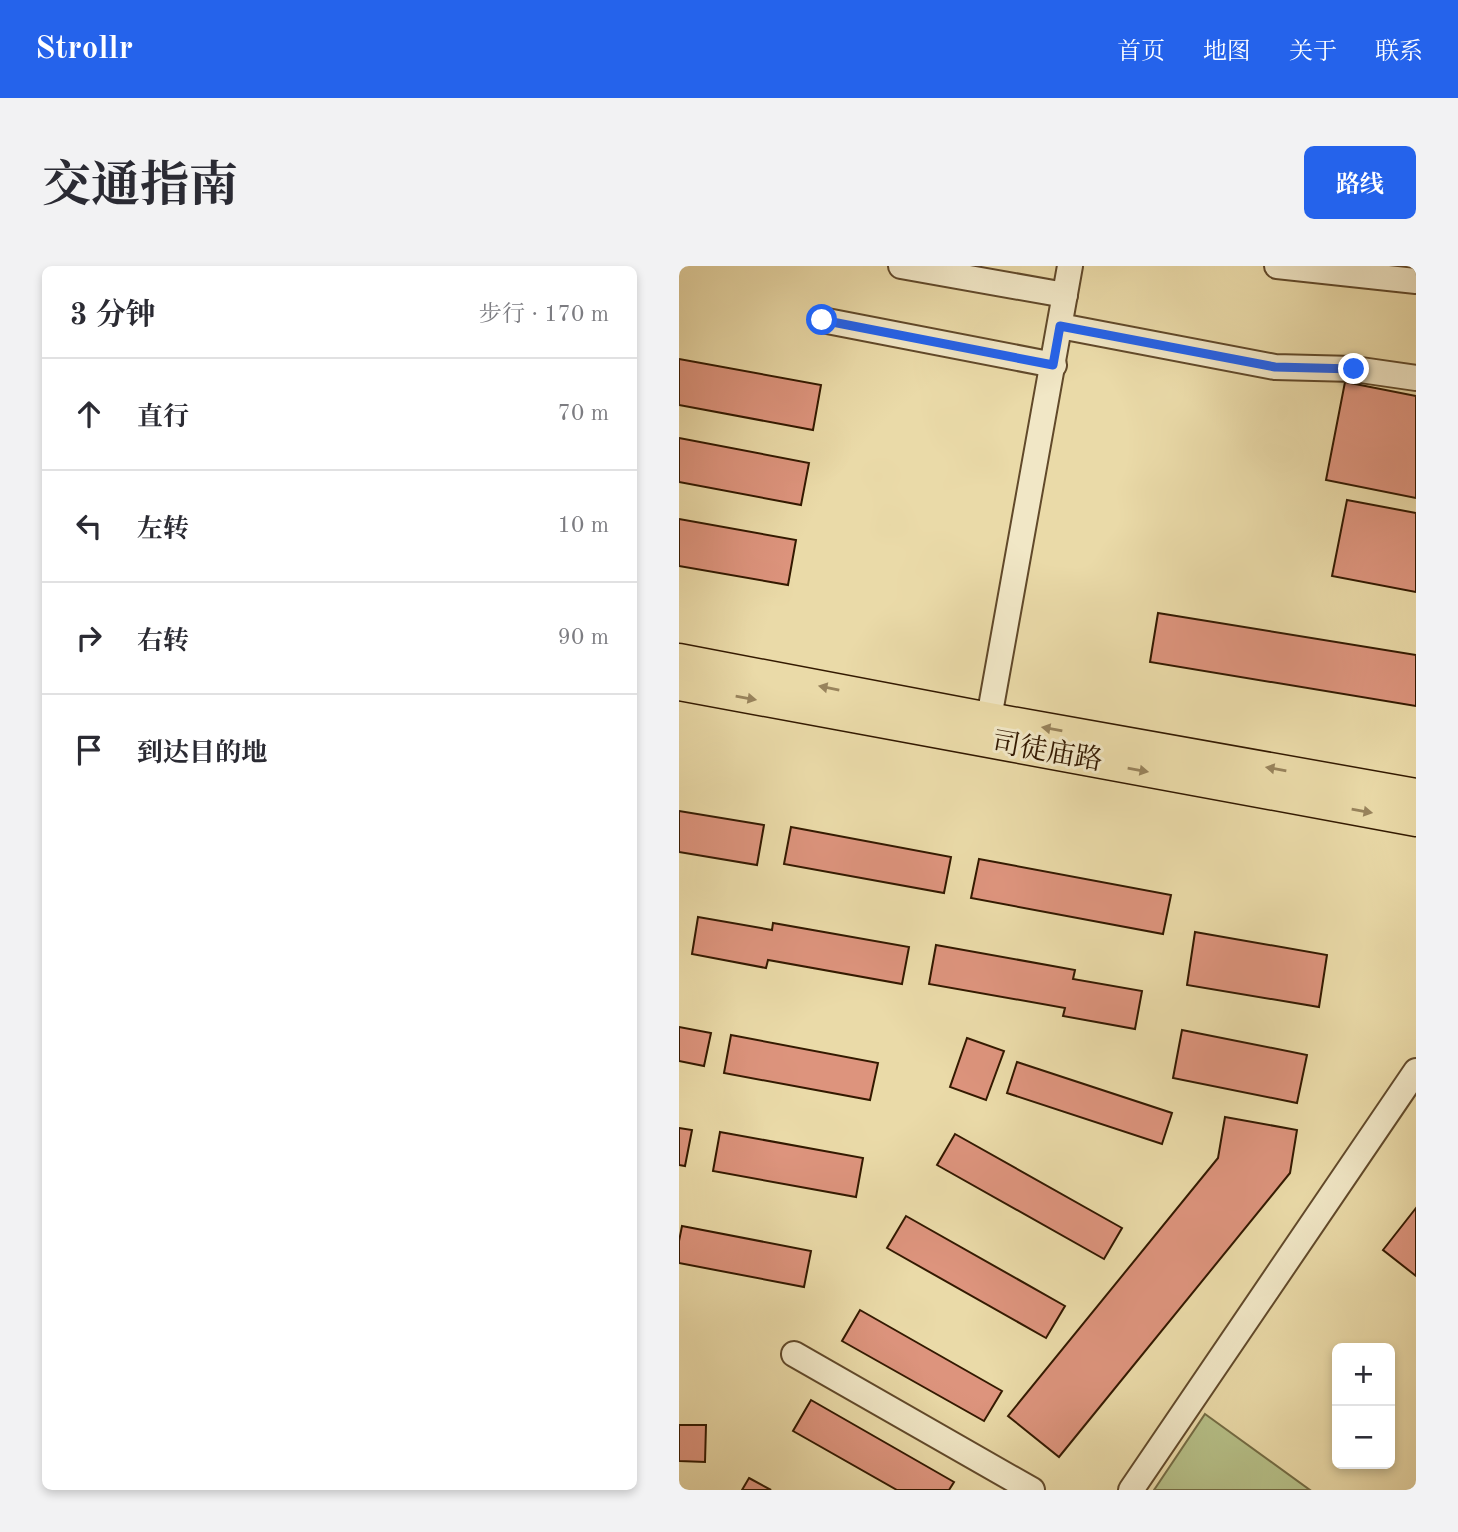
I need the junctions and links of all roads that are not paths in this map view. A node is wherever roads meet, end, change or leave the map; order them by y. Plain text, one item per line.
1 (901, 266) edge
2 (1070, 266) edge
3 (1277, 266) edge
4 (1416, 281) edge
5 (1065, 295) junction
6 (822, 320) dead end
7 (1060, 326) junction
8 (1053, 365) junction
9 (1416, 378) edge
10 (679, 659) edge
11 (679, 685) edge
12 (989, 718) junction
13 (1416, 794) edge
14 (1416, 821) edge
15 (1416, 1071) edge
16 (794, 1354) dead end
17 (1032, 1490) edge
18 (1131, 1490) edge

1 - 5 street
2 - 5 street
3 - 4 street
5 - 7 street
6 - 8 street
7 - 8 street
7 - 9 street
8 - 12 street
12 -> 10 main road, 司徒庙路
11 -> 14 main road, 司徒庙路
13 -> 12 main road, 司徒庙路
15 - 18 street
16 - 17 street

